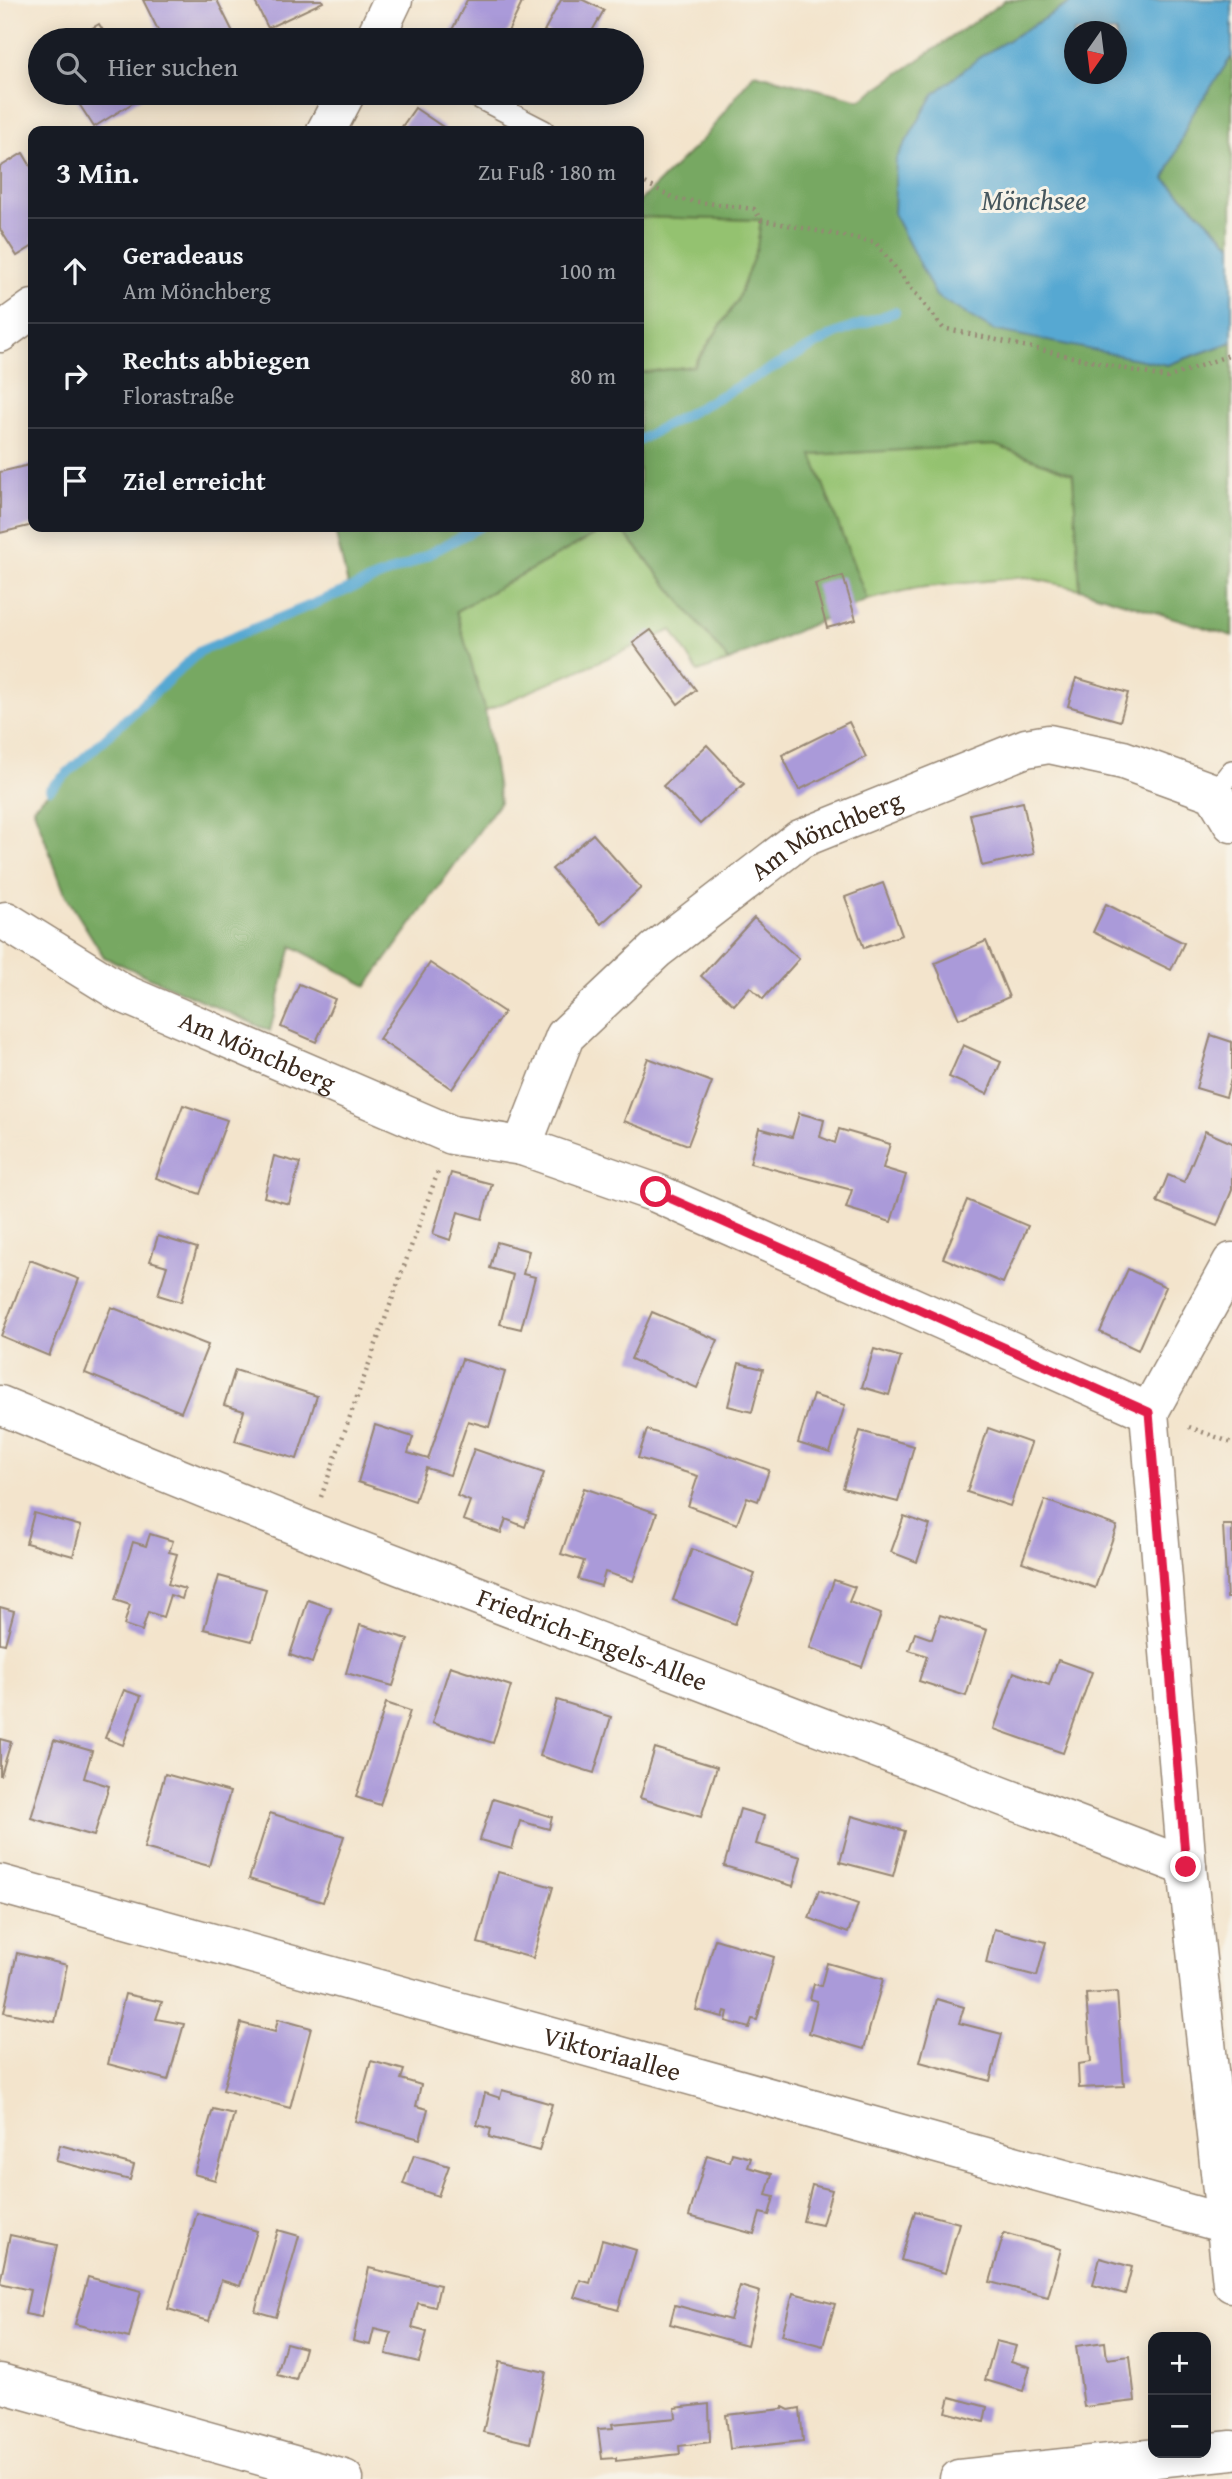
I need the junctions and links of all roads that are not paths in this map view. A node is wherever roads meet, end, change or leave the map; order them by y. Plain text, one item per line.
1 (393, 0) edge
2 (380, 28) edge
3 (340, 105) edge
4 (493, 105) edge
5 (329, 126) edge
6 (534, 126) edge
7 (28, 313) edge
8 (0, 333) edge
9 (1226, 796) edge
10 (6, 920) dead end
11 (522, 1146) junction
12 (1232, 1262) edge
13 (0, 1405) edge
14 (1149, 1412) junction
15 (1186, 1867) junction
16 (0, 1884) edge
17 (1226, 2224) junction
18 (1232, 2283) edge
19 (0, 2384) edge
20 (1232, 2450) edge
21 (344, 2479) edge
22 (959, 2479) edge

1 - 2 street
3 - 5 street
4 - 6 lane
7 - 8 street
9 - 11 street, Am Mönchberg
10 - 11 street, Am Mönchberg
11 - 14 street, Am Mönchberg
12 - 14 street
13 - 15 street, Friedrich-Engels-Allee
14 - 15 street
15 - 17 street
16 - 17 street, Viktoriaallee
17 - 18 street
19 - 21 street
20 - 22 street

